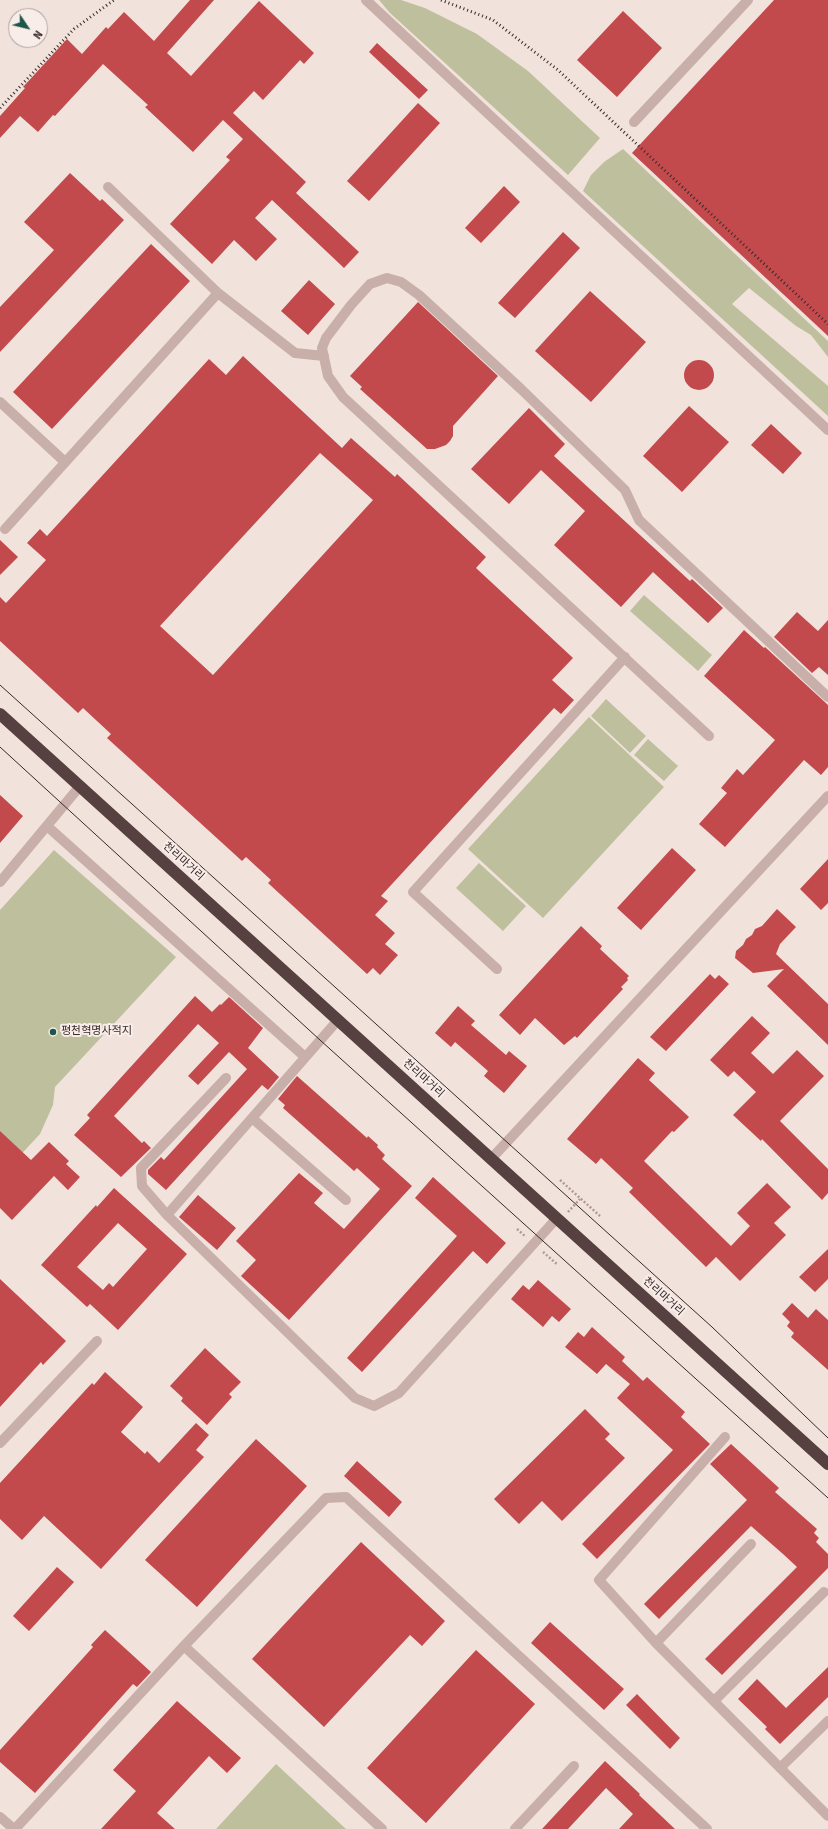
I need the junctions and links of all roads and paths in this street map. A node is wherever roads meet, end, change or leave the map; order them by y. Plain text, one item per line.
1 (366, 0) edge
2 (748, 0) edge
3 (634, 122) dead end
4 (108, 188) dead end
5 (218, 293) junction
6 (324, 356) junction
7 (0, 402) edge
8 (828, 430) edge
9 (65, 462) junction
10 (5, 529) dead end
11 (625, 657) junction
12 (828, 697) edge
13 (0, 714) edge
14 (709, 736) dead end
15 (80, 786) junction
16 (828, 796) edge
17 (47, 826) junction
18 (0, 882) edge
19 (497, 969) dead end
20 (338, 1020) junction
21 (305, 1057) junction
22 (226, 1078) dead end
23 (252, 1118) junction
24 (491, 1159) junction
25 (560, 1180) dead end
26 (346, 1200) dead end
27 (167, 1215) junction
28 (600, 1216) dead end
29 (557, 1218) junction
30 (542, 1251) dead end
31 (558, 1265) dead end
32 (96, 1341) dead end
33 (725, 1437) dead end
34 (0, 1443) edge
35 (828, 1464) edge
36 (751, 1544) dead end
37 (824, 1592) dead end
38 (656, 1643) junction
39 (184, 1646) junction
40 (714, 1701) junction
41 (828, 1721) edge
42 (574, 1766) dead end
43 (780, 1768) junction
44 (828, 1816) edge
45 (0, 1817) edge
46 (15, 1829) edge
47 (382, 1829) edge
48 (515, 1829) edge
49 (707, 1829) edge

1 - 8 street
2 - 3 street
4 - 5 street
5 - 6 street
5 - 9 street
6 - 11 street
6 - 12 street
7 - 9 street
9 - 10 street
11 - 14 street
11 - 19 street
13 - 15 highway, 천리마거리
15 - 17 street
15 - 20 highway, 천리마거리
16 - 24 street
17 - 18 street
17 - 21 street
20 - 21 street
20 - 24 highway, 천리마거리
21 - 23 street
22 - 27 street
23 - 26 street
23 - 27 street
24 - 29 highway, 천리마거리
25 - 28 path
27 - 29 street
29 - 35 highway, 천리마거리
30 - 31 path
32 - 34 street
33 - 38 street
36 - 38 street
37 - 40 street
38 - 40 street
39 - 46 street
39 - 47 street
39 - 49 street
40 - 43 street
41 - 43 street
42 - 48 street
43 - 44 street
45 - 46 street

